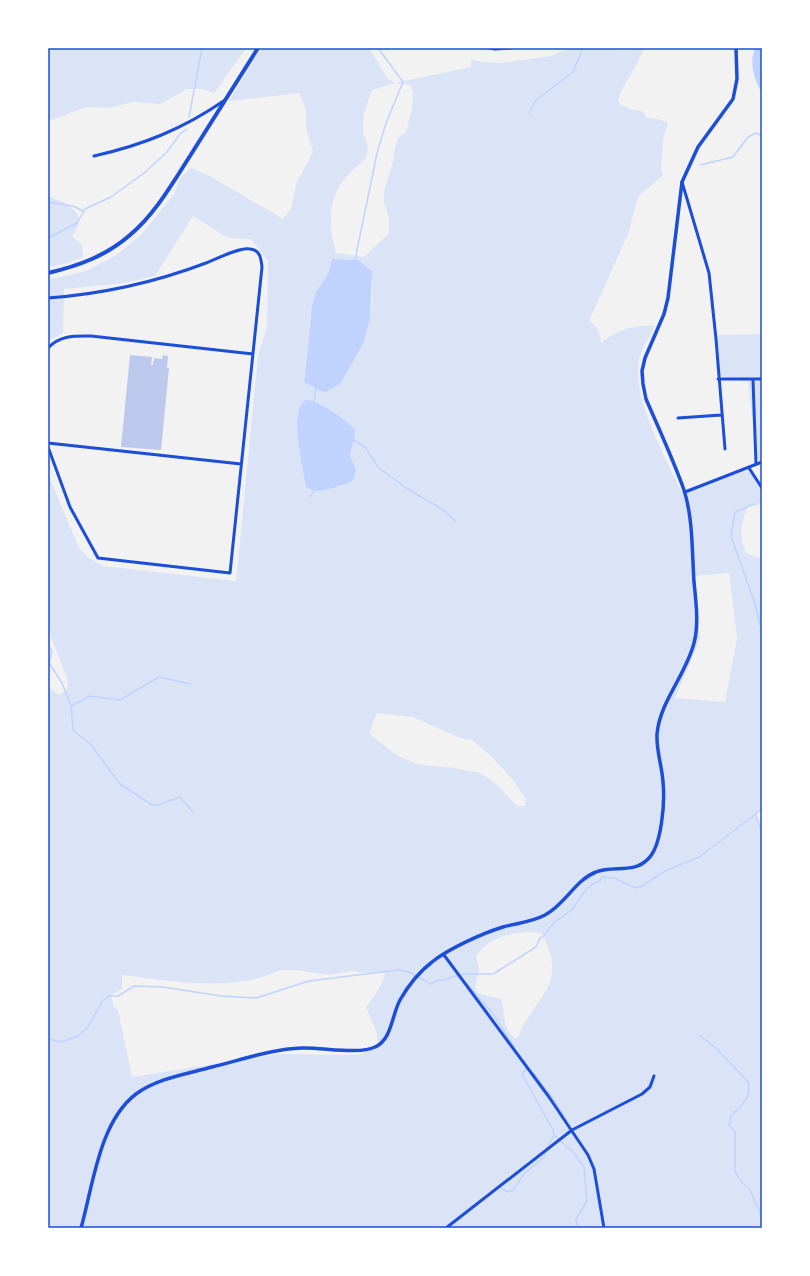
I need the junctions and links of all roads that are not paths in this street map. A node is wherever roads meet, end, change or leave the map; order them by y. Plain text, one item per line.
1 (258, 48) edge
2 (488, 48) edge
3 (510, 48) edge
4 (736, 48) edge
5 (225, 100) junction
6 (94, 156) dead end
7 (682, 182) junction
8 (48, 273) edge
9 (48, 298) edge
10 (48, 348) edge
11 (253, 354) junction
12 (718, 379) junction
13 (753, 380) junction
14 (762, 380) edge
15 (721, 415) junction
16 (678, 418) dead end
17 (48, 443) edge
18 (48, 447) edge
19 (725, 449) dead end
20 (762, 462) edge
21 (241, 464) junction
22 (756, 464) junction
23 (749, 468) junction
24 (762, 488) edge
25 (684, 492) junction
26 (444, 955) junction
27 (654, 1076) dead end
28 (572, 1130) junction
29 (81, 1228) edge
30 (446, 1228) edge
31 (604, 1228) edge

1 - 5 main road
2 - 3 street
4 - 7 street
5 - 6 street
5 - 8 main road
7 - 12 street
7 - 25 street
9 - 11 street
10 - 11 street
11 - 21 street
12 - 13 street
12 - 15 street
13 - 14 street
13 - 22 street
15 - 16 street
15 - 19 street
17 - 21 street
18 - 21 street
20 - 22 street
22 - 23 street
23 - 24 street
23 - 25 street
25 - 26 street
26 - 28 street
26 - 29 street
27 - 28 street
28 - 30 street
28 - 31 street

